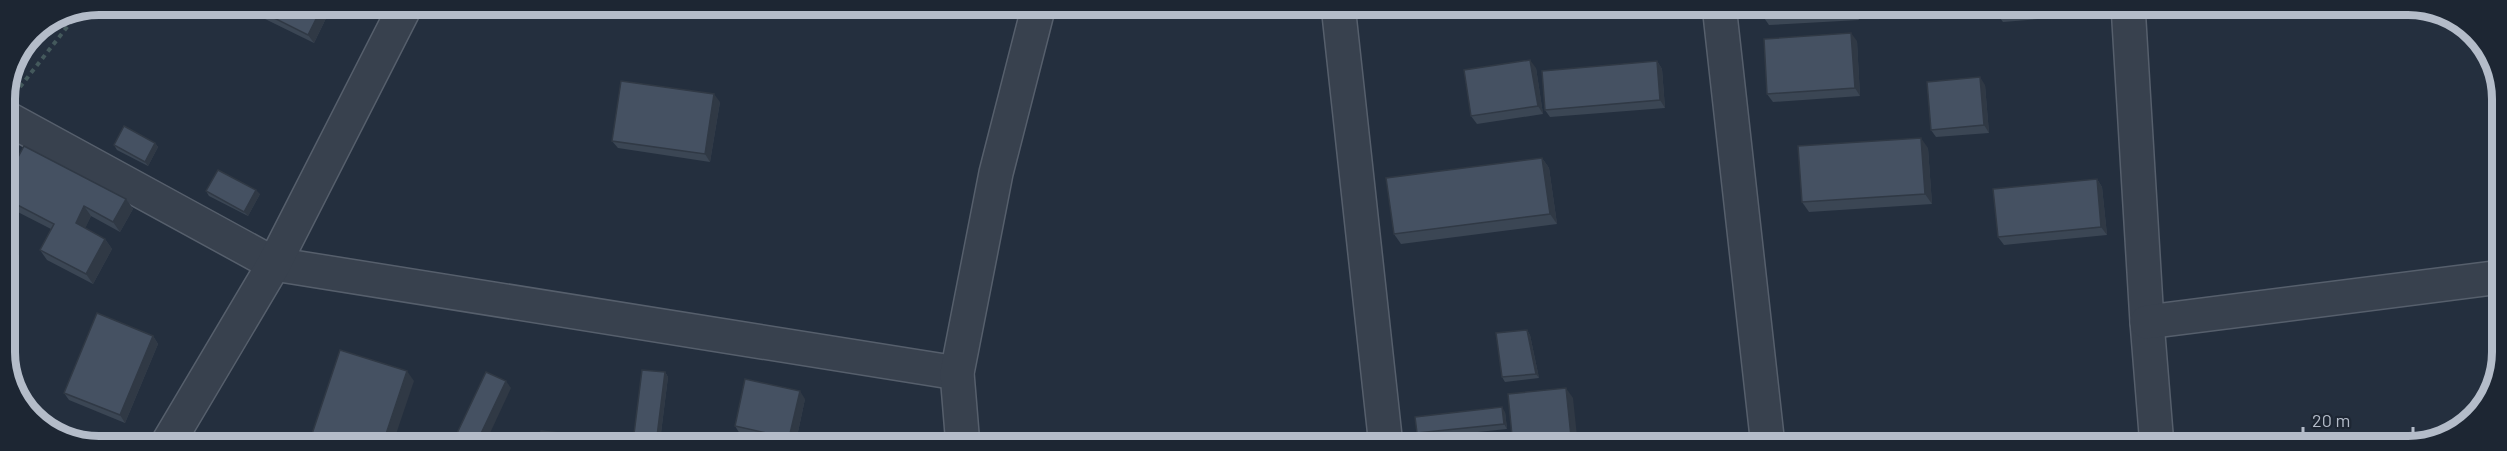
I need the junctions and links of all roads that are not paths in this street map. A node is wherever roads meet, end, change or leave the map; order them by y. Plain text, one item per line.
1 (401, 15) edge
2 (1036, 15) edge
3 (1339, 15) edge
4 (1720, 15) edge
5 (2129, 15) edge
6 (15, 105) edge
7 (274, 264) junction
8 (2492, 278) edge
9 (2147, 322) junction
10 (957, 373) junction
11 (172, 436) edge
12 (962, 436) edge
13 (1385, 436) edge
14 (1767, 436) edge
15 (2156, 436) edge

1 - 7 street
2 - 10 street
3 - 13 street
4 - 14 street
5 - 9 street
6 - 7 street
7 - 10 street
7 - 11 street
8 - 9 street
9 - 15 street
10 - 12 street

